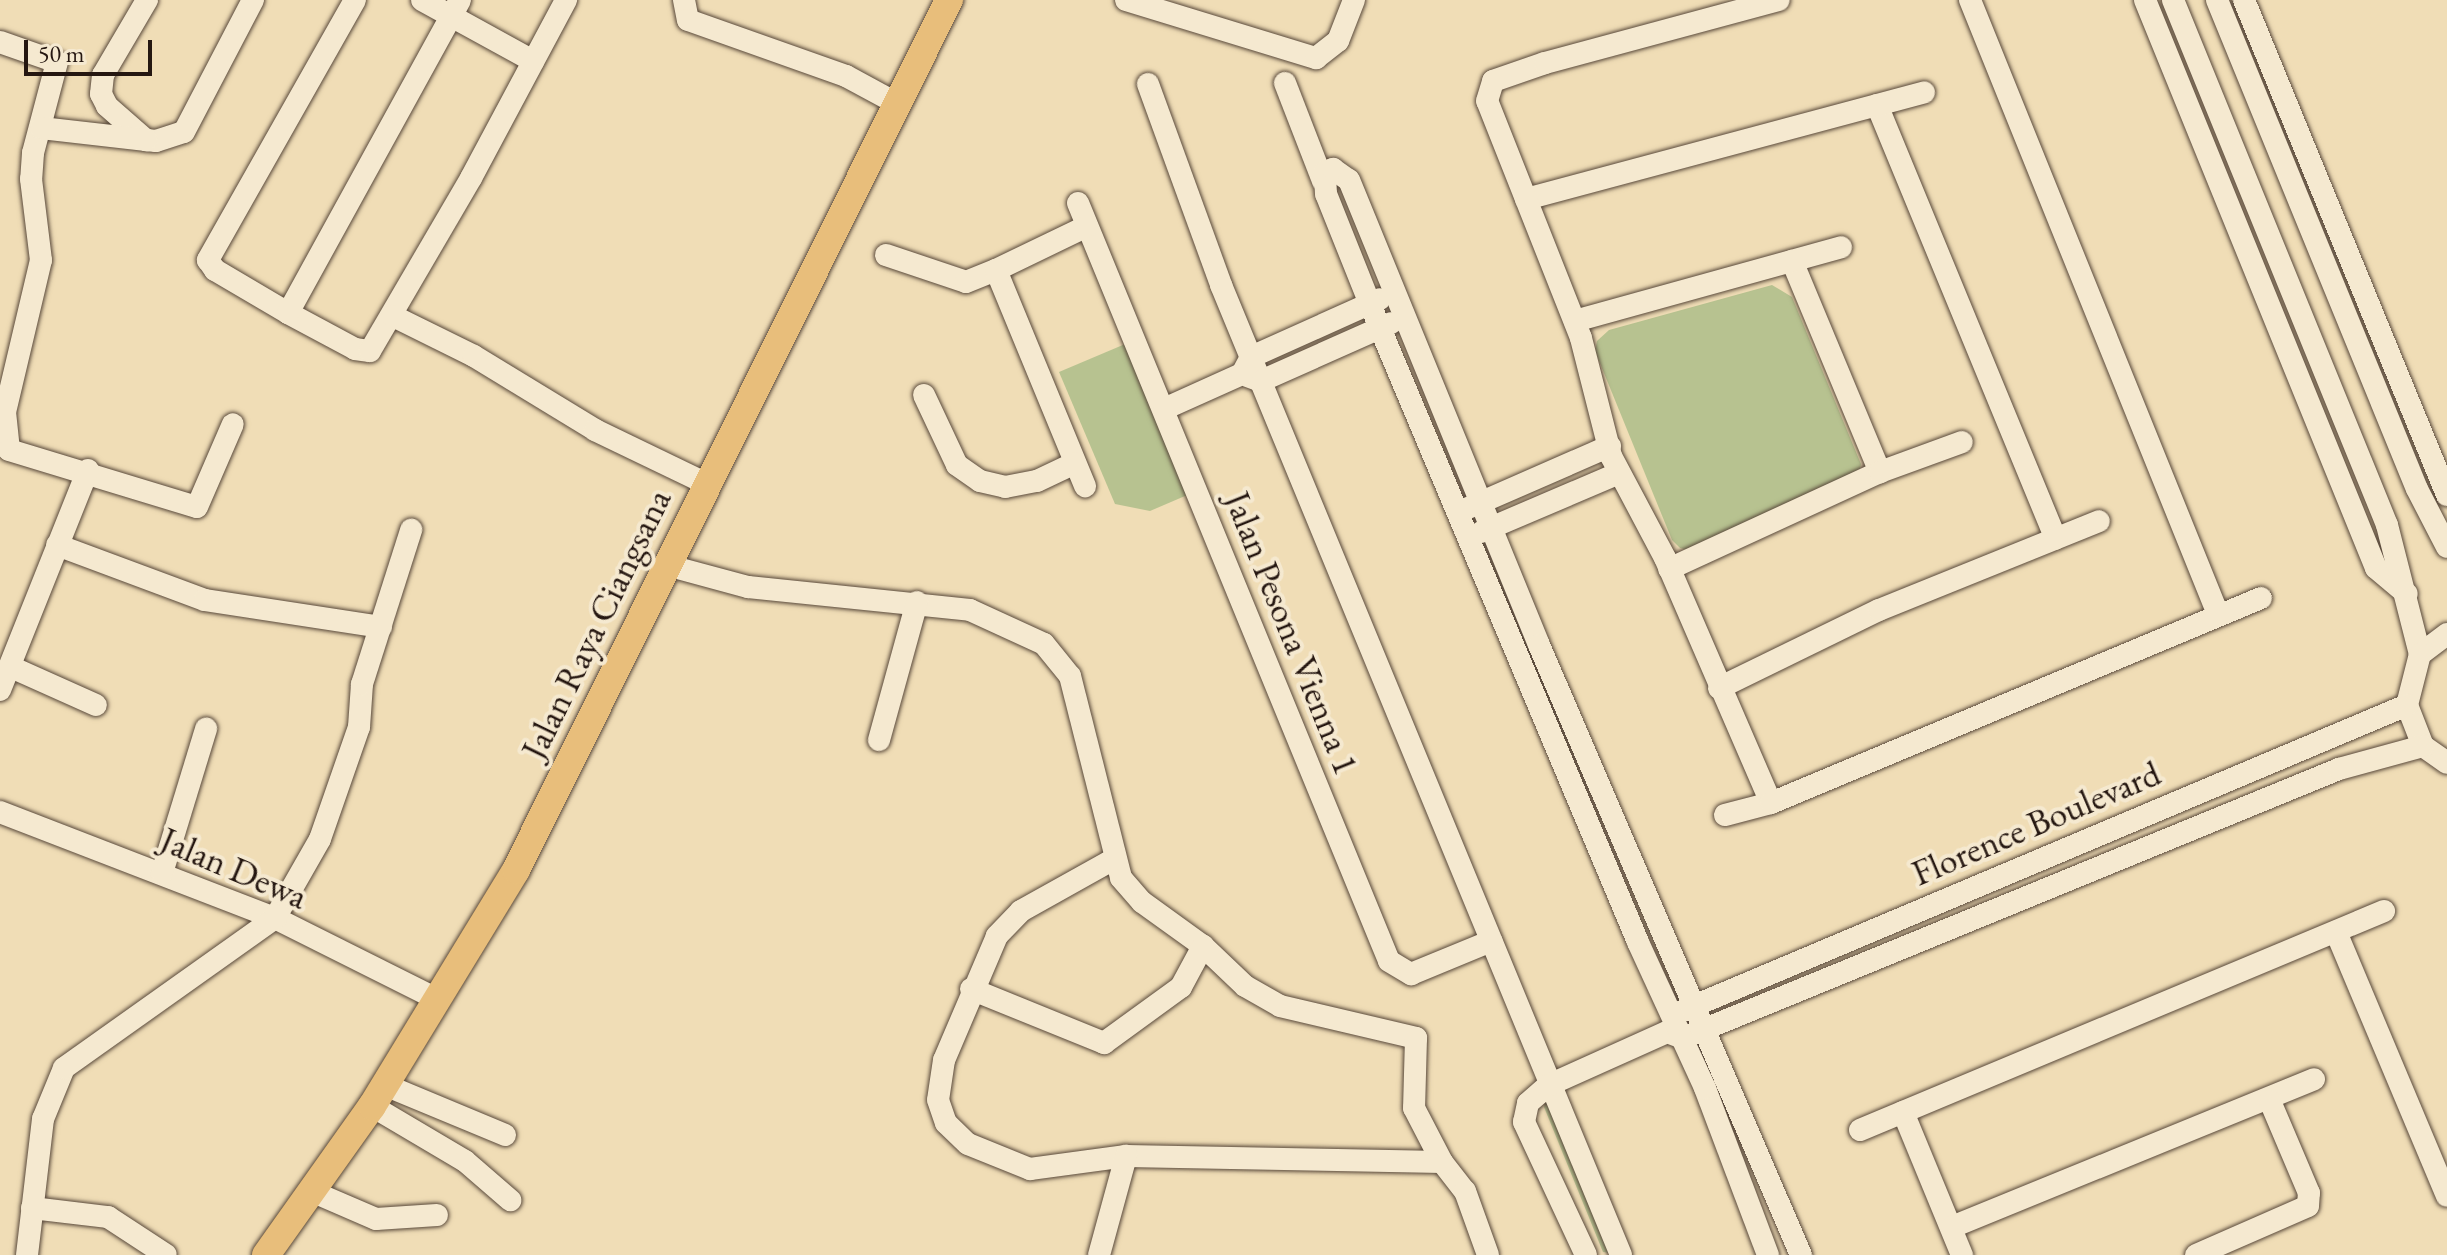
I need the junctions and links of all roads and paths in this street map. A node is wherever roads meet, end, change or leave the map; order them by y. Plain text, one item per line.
1 (147, 0) edge
2 (253, 0) edge
3 (355, 0) edge
4 (422, 0) edge
5 (566, 0) edge
6 (684, 0) edge
7 (949, 0) edge
8 (1126, 0) edge
9 (1354, 0) edge
10 (1779, 0) edge
11 (1970, 0) edge
12 (2145, 0) edge
13 (2173, 0) edge
14 (2217, 0) edge
15 (2244, 0) edge
16 (456, 8) edge
17 (0, 42) edge
18 (533, 61) junction
19 (1285, 83) dead end
20 (1148, 84) dead end
21 (1924, 92) dead end
22 (896, 103) junction
23 (1877, 105) junction
24 (41, 128) junction
25 (146, 140) junction
26 (1323, 181) junction
27 (1526, 199) junction
28 (1078, 203) dead end
29 (1087, 226) junction
30 (1841, 247) dead end
31 (886, 255) dead end
32 (1792, 261) junction
33 (996, 270) junction
34 (1393, 293) junction
35 (1370, 304) junction
36 (288, 313) junction
37 (393, 316) junction
38 (1404, 317) junction
39 (1575, 321) junction
40 (1381, 327) junction
41 (9, 344) edge
42 (1251, 370) junction
43 (924, 395) dead end
44 (1164, 409) junction
45 (233, 424) dead end
46 (1962, 442) dead end
47 (1610, 446) junction
48 (1075, 463) junction
49 (88, 470) junction
50 (1880, 472) junction
51 (1619, 473) junction
52 (707, 484) junction
53 (1085, 486) dead end
54 (2447, 495) edge
55 (1481, 501) junction
56 (1460, 511) junction
57 (2099, 521) dead end
58 (1492, 526) junction
59 (411, 530) dead end
60 (1471, 536) junction
61 (2056, 539) junction
62 (57, 545) junction
63 (2447, 547) edge
64 (670, 566) junction
65 (1669, 569) junction
66 (2408, 595) junction
67 (2261, 598) dead end
68 (917, 602) junction
69 (2218, 614) junction
70 (381, 627) junction
71 (2447, 634) edge
72 (2420, 654) junction
73 (11, 667) junction
74 (1719, 688) junction
75 (0, 690) edge
76 (96, 705) dead end
77 (2407, 705) junction
78 (206, 729) dead end
79 (879, 740) dead end
80 (2423, 746) junction
81 (2447, 763) edge
82 (1771, 803) junction
83 (0, 812) edge
84 (1725, 815) dead end
85 (1114, 859) junction
86 (162, 873) junction
87 (2384, 911) dead end
88 (275, 918) junction
89 (2336, 932) junction
90 (1491, 941) junction
91 (1203, 946) junction
92 (971, 989) junction
93 (435, 998) junction
94 (1684, 1024) junction
95 (2314, 1079) dead end
96 (1549, 1085) junction
97 (379, 1096) junction
98 (2270, 1101) junction
99 (1903, 1112) junction
100 (1860, 1130) dead end
101 (505, 1135) dead end
102 (1126, 1156) junction
103 (1442, 1162) junction
104 (311, 1191) junction
105 (2447, 1196) edge
106 (510, 1200) dead end
107 (32, 1208) junction
108 (437, 1215) dead end
109 (1952, 1227) junction
110 (27, 1255) edge
111 (166, 1255) edge
112 (266, 1255) edge
113 (1099, 1255) edge
114 (1488, 1255) edge
115 (1586, 1255) edge
116 (1621, 1255) edge
117 (1768, 1255) edge
118 (1801, 1255) edge
119 (1962, 1255) edge
120 (2196, 1255) edge

1 - 25 street
2 - 25 street
3 - 36 street
4 - 16 street
5 - 18 street
6 - 22 street
7 - 22 main road, Jalan Raya Ciangsana
8 - 9 street
10 - 27 street
11 - 69 street
12 - 66 street
13 - 66 street
14 - 63 street
15 - 54 street
16 - 18 street
16 - 36 street
17 - 24 street
18 - 37 street
19 - 26 street
20 - 42 street
21 - 23 street
22 - 52 main road, Jalan Raya Ciangsana
23 - 27 street
23 - 61 street
24 - 25 street
24 - 41 street
26 - 34 street
26 - 35 street
27 - 39 street
28 - 29 street, Jalan Pesona Vienna 1
29 - 33 street
29 - 44 street, Jalan Pesona Vienna 1
30 - 32 street
31 - 33 street
32 - 39 street
32 - 50 street
33 - 48 street
34 - 35 street
34 - 38 street
35 - 40 street
35 - 42 street
36 - 37 street
37 - 52 street
38 - 40 street
38 - 55 street
39 - 47 street
40 - 42 street
40 - 56 street
41 - 49 street
42 - 44 street
42 - 90 street
43 - 48 street
44 - 90 street, Jalan Pesona Vienna 1
45 - 49 street
46 - 50 street
47 - 51 street
47 - 55 street
48 - 53 street
49 - 62 street
50 - 65 street
51 - 58 street
51 - 65 street
52 - 64 main road, Jalan Raya Ciangsana
55 - 56 street
55 - 58 street
56 - 60 street
57 - 61 street
58 - 60 street
58 - 94 street
59 - 70 street
60 - 94 street
61 - 74 street
62 - 70 street
62 - 73 street
64 - 68 street
64 - 93 main road, Jalan Raya Ciangsana
65 - 74 street
66 - 72 street
67 - 69 street
68 - 79 street
68 - 85 street
69 - 82 street
70 - 88 street
71 - 72 street
72 - 77 street
73 - 75 street
73 - 76 street
74 - 82 street
77 - 80 street
77 - 94 street, Florence Boulevard
78 - 86 street
80 - 81 street
80 - 94 street, Florence Boulevard
82 - 84 street
83 - 86 street, Jalan Dewa
85 - 91 street
85 - 92 street
86 - 88 street, Jalan Dewa
87 - 89 street
88 - 93 street, Jalan Dewa
88 - 107 street
89 - 99 street
89 - 105 street
90 - 96 street
91 - 92 street
91 - 103 street
92 - 102 street
93 - 97 main road, Jalan Raya Ciangsana
94 - 96 street
94 - 117 street
94 - 118 street
95 - 98 street
96 - 115 street
96 - 116 street
97 - 101 street
97 - 104 main road, Jalan Raya Ciangsana
97 - 106 street
98 - 109 street
98 - 120 street
99 - 100 street
99 - 109 street
102 - 103 street
102 - 113 street
103 - 114 street
104 - 108 street
104 - 112 main road, Jalan Raya Ciangsana
107 - 110 street
107 - 111 street
109 - 119 street

